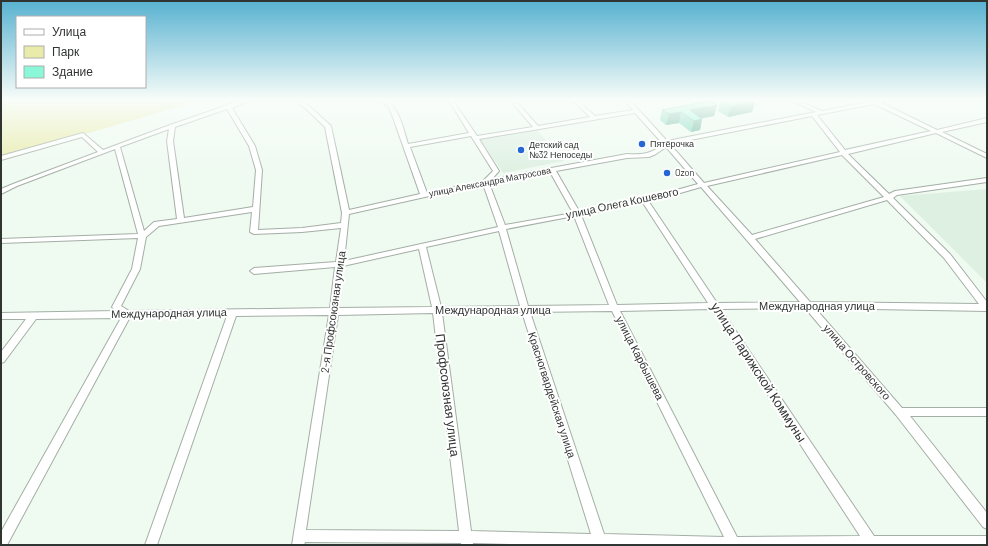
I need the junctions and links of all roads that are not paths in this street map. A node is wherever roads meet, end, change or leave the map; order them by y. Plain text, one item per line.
1 (176, 124) edge
2 (239, 124) edge
3 (326, 124) edge
4 (398, 124) edge
5 (467, 124) edge
6 (534, 124) edge
7 (557, 124) edge
8 (648, 124) edge
9 (759, 124) edge
10 (824, 124) edge
11 (922, 124) edge
12 (966, 124) edge
13 (172, 126) junction
14 (537, 128) junction
15 (936, 131) junction
16 (475, 136) junction
17 (667, 143) junction
18 (117, 146) junction
19 (406, 146) junction
20 (22, 152) junction
21 (102, 152) junction
22 (845, 154) junction
23 (987, 156) edge
24 (1, 158) edge
25 (1, 162) edge
26 (552, 169) junction
27 (987, 180) edge
28 (485, 182) junction
29 (702, 185) junction
30 (1, 192) edge
31 (424, 195) junction
32 (890, 197) junction
33 (645, 201) junction
34 (255, 209) junction
35 (346, 213) junction
36 (577, 214) junction
37 (181, 220) junction
38 (345, 225) junction
39 (502, 228) junction
40 (142, 236) junction
41 (750, 238) junction
42 (1, 241) edge
43 (422, 246) junction
44 (340, 264) junction
45 (254, 271) dead end
46 (809, 305) junction
47 (717, 307) junction
48 (986, 307) edge
49 (525, 309) junction
50 (615, 309) junction
51 (334, 310) junction
52 (437, 310) junction
53 (233, 312) junction
54 (127, 314) junction
55 (1, 316) edge
56 (33, 316) junction
57 (1, 359) edge
58 (900, 412) junction
59 (987, 412) edge
60 (987, 522) edge
61 (298, 540) edge
62 (467, 541) edge
63 (987, 542) edge
64 (600, 543) edge
65 (1, 544) edge
66 (734, 544) edge
67 (872, 544) edge
68 (151, 545) edge

1 - 13 street
2 - 34 street
3 - 35 street, 2-я Профсоюзная улица
4 - 19 street
5 - 16 street
6 - 14 street
7 - 14 street
8 - 17 street, улица Островского
9 - 17 street, улица Александра Матросова
10 - 22 street
11 - 15 street
12 - 15 street, улица Олега Кошевого
13 - 18 street
13 - 37 street
14 - 16 street
15 - 22 street, улица Олега Кошевого
15 - 23 street
16 - 19 street
16 - 28 street
17 - 26 street, улица Александра Матросова
17 - 29 street, улица Островского
18 - 21 street
18 - 40 street
19 - 31 street
20 - 21 street
20 - 24 street
20 - 25 street
21 - 30 street
22 - 29 street, улица Олега Кошевого
22 - 32 street
26 - 28 street, улица Александра Матросова
26 - 36 street, улица Карбышева
27 - 32 street
28 - 31 street, улица Александра Матросова
28 - 39 street, Красногвардейская улица
29 - 33 street, улица Олега Кошевого
29 - 41 street, улица Островского
31 - 35 street, улица Александра Матросова
32 - 41 street
32 - 48 street
33 - 36 street, улица Олега Кошевого
33 - 47 street, улица Парижской Коммуны
34 - 37 street
34 - 38 street
35 - 38 street, 2-я Профсоюзная улица
36 - 39 street, улица Олега Кошевого
36 - 50 street, улица Карбышева
37 - 40 street
38 - 44 street, 2-я Профсоюзная улица
39 - 43 street, улица Олега Кошевого
39 - 49 street, Красногвардейская улица
40 - 42 street
40 - 54 street
41 - 46 street, улица Островского
43 - 44 street, улица Олега Кошевого
43 - 52 street, Профсоюзная улица
44 - 45 street, улица Олега Кошевого
44 - 51 street, 2-я Профсоюзная улица
46 - 47 street, Международная улица
46 - 48 street, Международная улица
46 - 58 street, улица Островского
47 - 50 street, Международная улица
47 - 67 street, улица Парижской Коммуны
49 - 50 street, Международная улица
49 - 52 street, Международная улица
49 - 64 street, Красногвардейская улица
50 - 66 street, улица Карбышева
51 - 52 street, Международная улица
51 - 53 street, Международная улица
51 - 61 street, 2-я Профсоюзная улица
52 - 62 street, Профсоюзная улица
53 - 54 street, Международная улица
53 - 68 street
54 - 56 street, Международная улица
54 - 65 street
55 - 56 street, Международная улица
56 - 57 street
58 - 59 street
58 - 60 street, улица Островского
61 - 62 street
62 - 64 street
63 - 67 street
64 - 66 street
66 - 67 street

